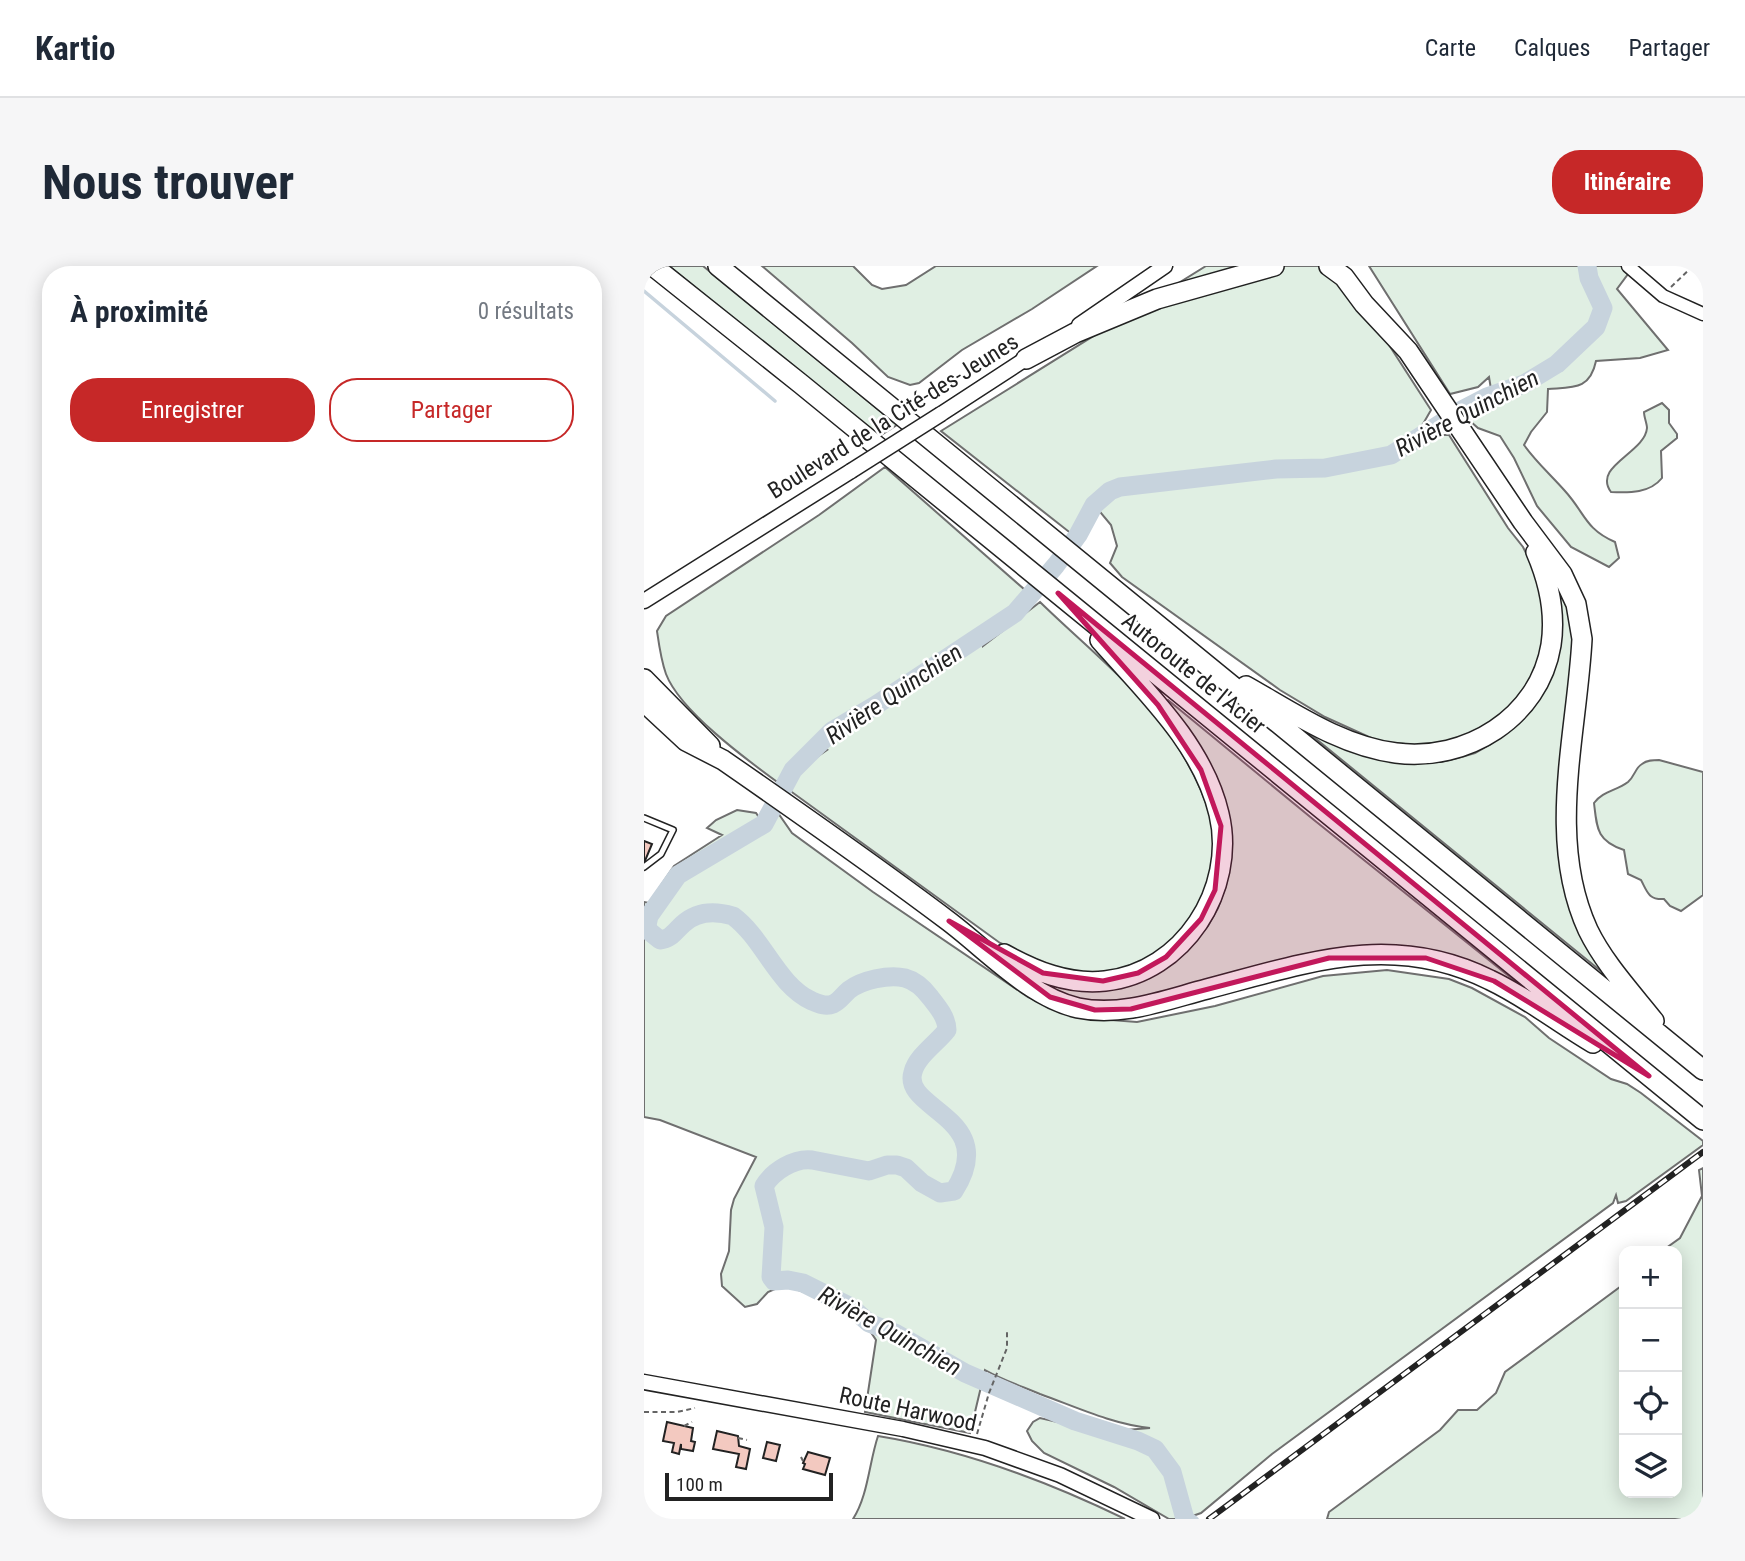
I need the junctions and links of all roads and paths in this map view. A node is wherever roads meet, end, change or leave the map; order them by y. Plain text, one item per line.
1 (653, 266) edge
2 (718, 266) edge
3 (1165, 266) edge
4 (1274, 266) edge
5 (1329, 266) edge
6 (1628, 266) edge
7 (1693, 266) edge
8 (1663, 296) junction
9 (1703, 314) edge
10 (1026, 359) junction
11 (1523, 522) junction
12 (1054, 591) junction
13 (644, 601) edge
14 (1199, 659) junction
15 (644, 679) edge
16 (649, 709) edge
17 (723, 760) junction
18 (644, 818) edge
19 (644, 867) edge
20 (949, 921) junction
21 (1677, 1049) junction
22 (1703, 1070) edge
23 (1649, 1076) junction
24 (1703, 1120) edge
25 (1007, 1329) dead end
26 (644, 1382) edge
27 (695, 1408) dead end
28 (644, 1412) edge
29 (692, 1422) dead end
30 (684, 1426) dead end
31 (738, 1438) dead end
32 (747, 1440) dead end
33 (974, 1445) junction
34 (801, 1457) dead end
35 (803, 1461) dead end
36 (1152, 1519) edge

1 - 12 highway, Autoroute de l'Acier
2 - 14 highway, Autoroute de l'Acier
3 - 10 main road, Boulevard de la Cité-des-Jeunes
4 - 10 highway
5 - 11 highway
6 - 8 street
7 - 8 path
8 - 9 street
10 - 13 main road, Boulevard de la Cité-des-Jeunes, bridge
11 - 14 highway
11 - 21 highway
12 - 20 highway
12 - 23 highway, Autoroute de l'Acier
14 - 21 highway, Autoroute de l'Acier
15 - 17 highway
16 - 17 highway
17 - 20 highway
18 - 19 lane
20 - 23 highway
21 - 22 highway, Autoroute de l'Acier
23 - 24 highway, Autoroute de l'Acier
25 - 33 path
26 - 33 main road, Route Harwood
27 - 28 path
29 - 30 path
31 - 32 path
33 - 36 main road, Route Harwood
34 - 35 path

